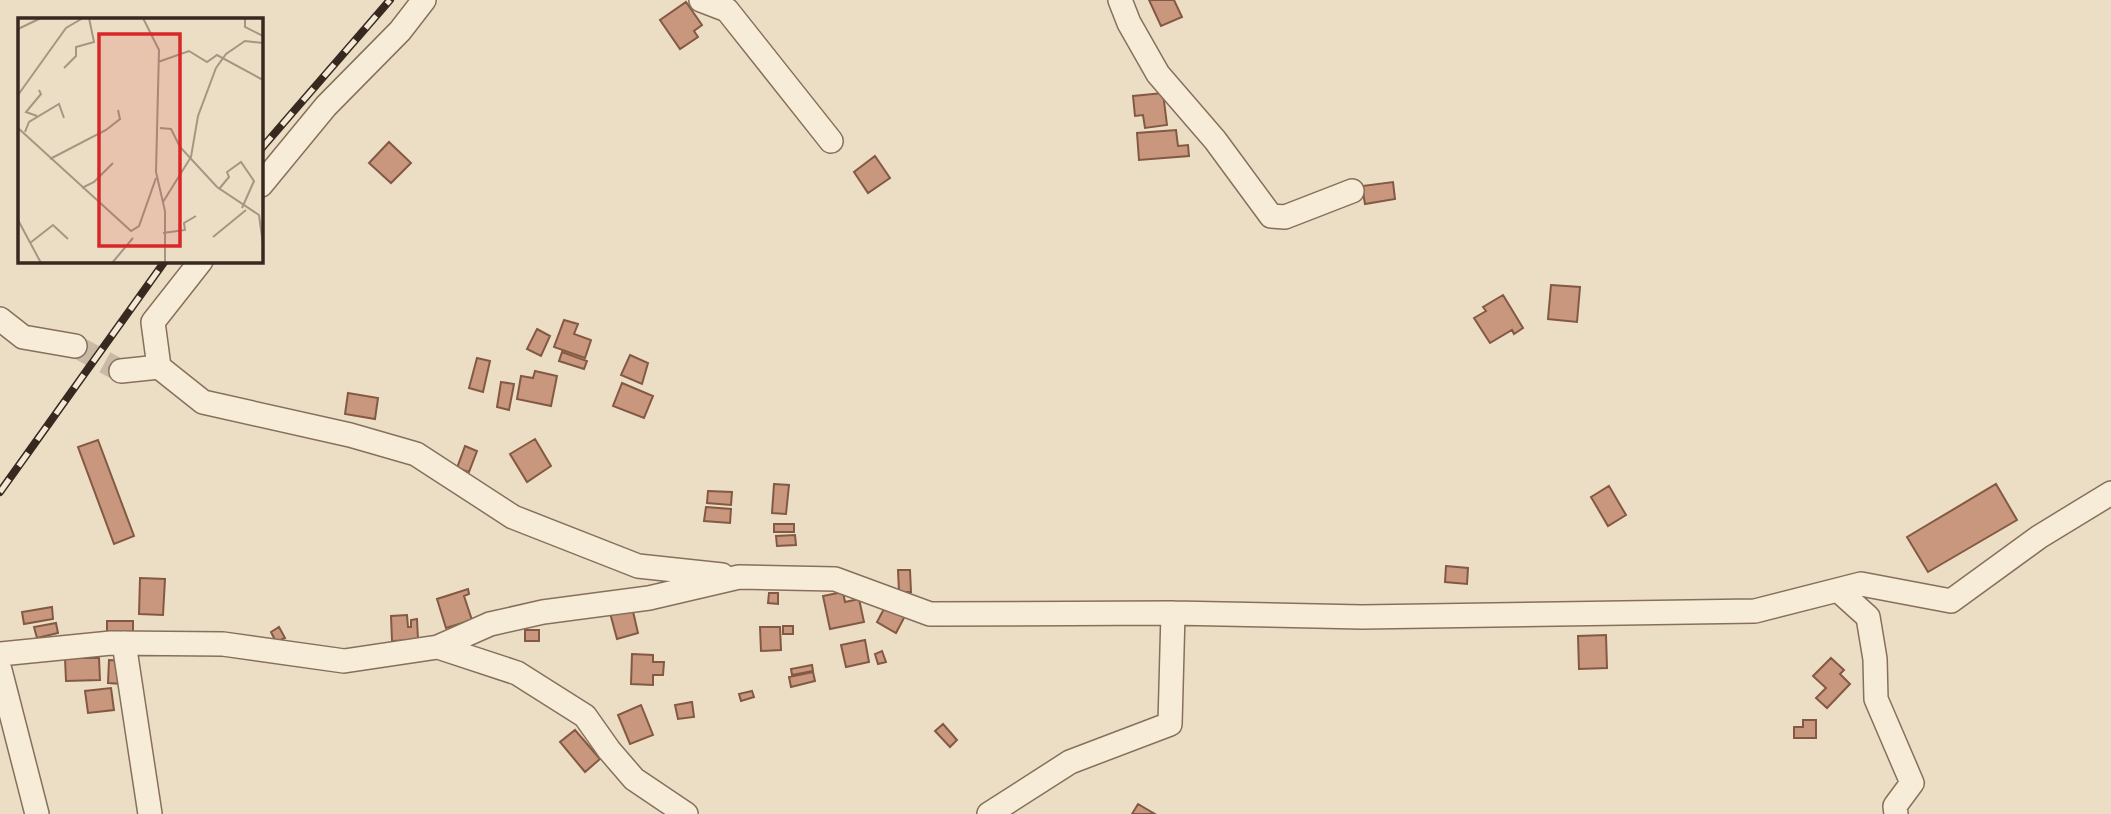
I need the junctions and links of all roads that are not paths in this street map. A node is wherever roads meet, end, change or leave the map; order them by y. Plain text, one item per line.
1 (424, 0) edge
2 (701, 0) edge
3 (1121, 0) edge
4 (831, 141) dead end
5 (262, 184) edge
6 (1352, 191) dead end
7 (200, 262) edge
8 (0, 320) edge
9 (75, 346) tunnel mouth
10 (159, 367) junction
11 (121, 371) tunnel mouth
12 (2111, 493) edge
13 (739, 577) junction
14 (1838, 590) junction
15 (1173, 613) junction
16 (124, 643) junction
17 (438, 647) junction
18 (0, 654) edge
19 (0, 670) edge
20 (37, 814) edge
21 (150, 814) edge
22 (686, 814) edge
23 (989, 814) edge
24 (1896, 814) edge

1 - 5 street
2 - 4 street
3 - 6 street
7 - 10 street
8 - 9 street
10 - 11 street
10 - 13 street
12 - 14 street
13 - 15 street
13 - 17 street
14 - 15 street
14 - 24 street
15 - 23 street
16 - 17 street
16 - 18 street
16 - 21 street
17 - 22 street
19 - 20 street

